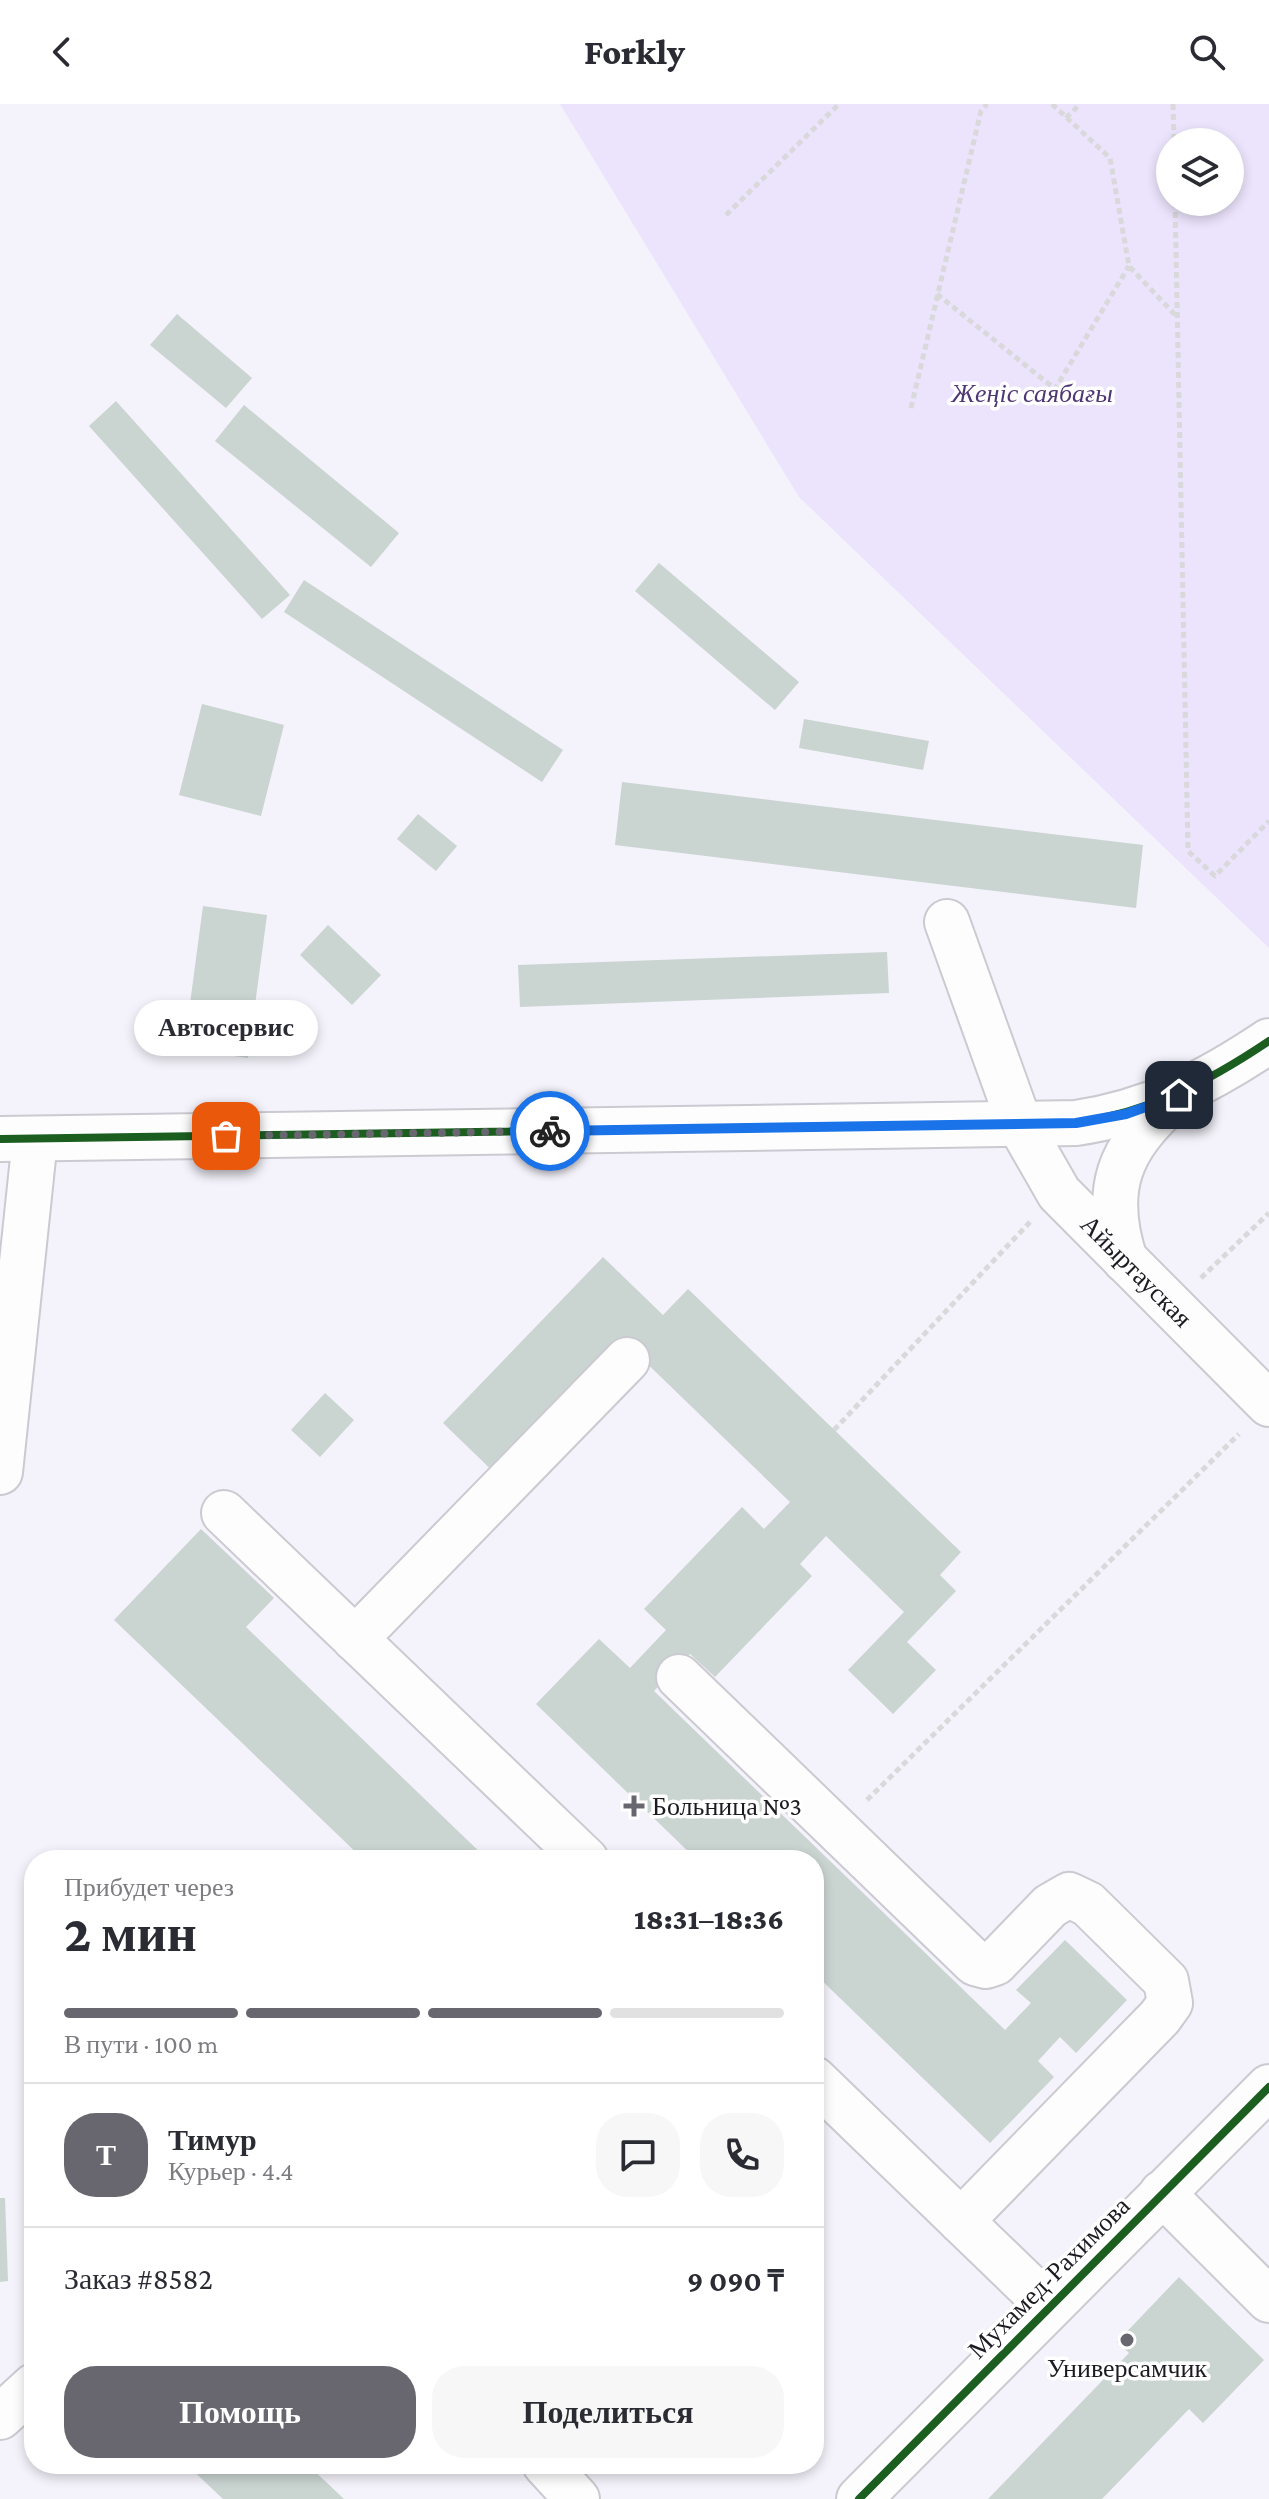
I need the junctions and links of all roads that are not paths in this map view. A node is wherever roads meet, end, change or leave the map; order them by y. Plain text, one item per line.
1 (947, 922) dead end
2 (1269, 1041) edge
3 (1179, 1095) junction
4 (1020, 1125) junction
5 (18, 1139) edge
6 (1125, 1260) junction
7 (627, 1360) dead end
8 (1259, 1414) edge
9 (0, 1472) edge
10 (224, 1513) dead end
11 (355, 1639) junction
12 (679, 1677) dead end
13 (576, 1850) edge
14 (1269, 2087) edge
15 (824, 2089) edge
16 (1162, 2193) junction
17 (961, 2221) junction
18 (1269, 2300) edge
19 (1049, 2306) junction
20 (24, 2395) edge
21 (0, 2417) edge
22 (554, 2474) edge
23 (577, 2499) edge
24 (859, 2499) edge

1 - 4 street, Айыртауская
2 - 3 street
3 - 4 street
3 - 6 street
4 - 5 street
4 - 6 street, Айыртауская
5 - 9 street
6 - 8 street, Айыртауская
7 - 11 street
10 - 11 street
11 - 13 street
12 - 17 street
14 - 16 street, Мухамед-Рахимова
15 - 17 street
16 - 18 street
16 - 19 street, Мухамед-Рахимова
17 - 19 street
19 - 24 street, Мухамед-Рахимова
20 - 21 street
22 - 23 street

